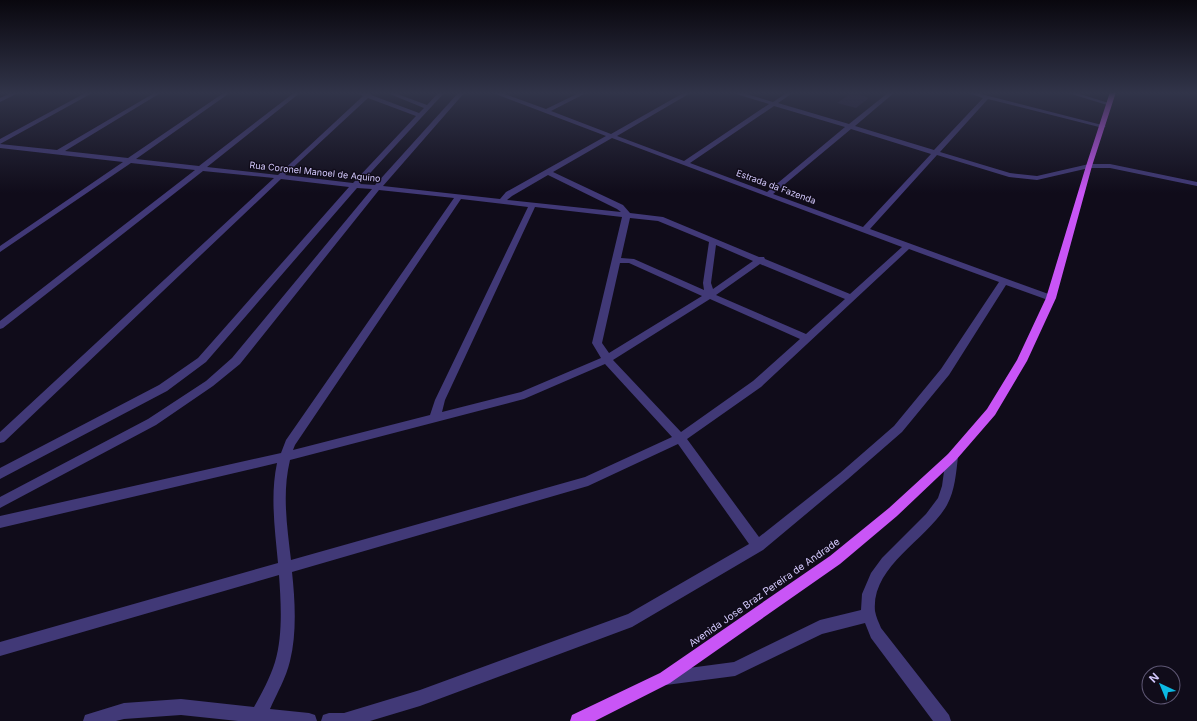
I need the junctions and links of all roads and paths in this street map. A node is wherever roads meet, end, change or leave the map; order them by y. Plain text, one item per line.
1 (30, 126) edge
2 (103, 126) edge
3 (180, 126) edge
4 (255, 126) edge
5 (334, 126) edge
6 (410, 126) edge
7 (432, 126) edge
8 (586, 126) edge
9 (629, 126) edge
10 (741, 126) edge
11 (845, 126) edge
12 (961, 126) edge
13 (1103, 126) edge
14 (849, 127) junction
15 (612, 135) junction
16 (0, 142) edge
17 (0, 146) edge
18 (59, 152) junction
19 (936, 154) junction
20 (131, 160) junction
21 (685, 163) junction
22 (1089, 166) junction
23 (202, 168) junction
24 (548, 172) junction
25 (279, 177) junction
26 (1197, 184) edge
27 (356, 185) junction
28 (377, 188) junction
29 (768, 195) junction
30 (459, 196) junction
31 (502, 201) junction
32 (533, 204) junction
33 (628, 214) junction
34 (865, 230) junction
35 (713, 240) junction
36 (908, 246) junction
37 (0, 250) edge
38 (761, 259) junction
39 (616, 260) junction
40 (1004, 281) junction
41 (710, 295) junction
42 (851, 298) junction
43 (1051, 298) junction
44 (0, 326) edge
45 (807, 338) junction
46 (607, 359) junction
47 (435, 418) junction
48 (680, 438) junction
49 (0, 439) edge
50 (284, 457) junction
51 (952, 457) junction
52 (0, 474) edge
53 (0, 503) edge
54 (0, 522) edge
55 (758, 546) junction
56 (286, 568) junction
57 (868, 615) junction
58 (0, 649) edge
59 (665, 678) junction
60 (259, 714) junction
61 (91, 721) edge
62 (309, 721) edge
63 (329, 721) edge
64 (578, 721) edge
65 (943, 721) edge

1 - 16 street
2 - 18 street
3 - 20 street
4 - 23 street
5 - 25 street
6 - 27 street
7 - 28 street
8 - 15 street, Estrada da Fazenda
9 - 15 street
10 - 21 street
11 - 14 street
12 - 19 street
13 - 22 main road, Avenida Jose Braz Pereira de Andrade
14 - 19 street
14 - 29 street
15 - 21 street, Estrada da Fazenda
15 - 24 street
17 - 18 street, Rua Coronel Manoel de Aquino
18 - 20 street, Rua Coronel Manoel de Aquino
19 - 22 street
19 - 34 street
20 - 23 street, Rua Coronel Manoel de Aquino
20 - 37 street
21 - 29 street, Estrada da Fazenda
22 - 26 street
22 - 43 main road, Avenida Jose Braz Pereira de Andrade
23 - 25 street, Rua Coronel Manoel de Aquino
23 - 44 street
24 - 31 street
24 - 33 street
25 - 27 street, Rua Coronel Manoel de Aquino
25 - 49 street
27 - 28 street, Rua Coronel Manoel de Aquino
27 - 52 street
28 - 30 street, Rua Coronel Manoel de Aquino
28 - 53 street
29 - 34 street, Estrada da Fazenda
30 - 31 street, Rua Coronel Manoel de Aquino
30 - 50 street
31 - 32 street, Rua Coronel Manoel de Aquino
32 - 33 street, Rua Coronel Manoel de Aquino
32 - 47 street
33 - 35 street, Rua Coronel Manoel de Aquino
33 - 39 street
34 - 36 street, Estrada da Fazenda
35 - 38 street, Rua Coronel Manoel de Aquino
35 - 41 street
36 - 40 street, Estrada da Fazenda
36 - 42 street
38 - 41 street
38 - 42 street, Rua Coronel Manoel de Aquino
39 - 41 street
39 - 46 street
40 - 43 street, Estrada da Fazenda
40 - 55 street
41 - 45 street
41 - 46 street
42 - 45 street
43 - 51 main road, Avenida Jose Braz Pereira de Andrade
45 - 48 street
46 - 47 street
46 - 48 street
47 - 50 street
48 - 55 street
48 - 56 street
50 - 54 street
50 - 56 street
51 - 57 street
51 - 59 main road, Avenida Jose Braz Pereira de Andrade
55 - 63 street
56 - 58 street
56 - 60 street
57 - 59 street
57 - 65 street
59 - 64 main road, Avenida Jose Braz Pereira de Andrade
60 - 61 street
60 - 62 street

